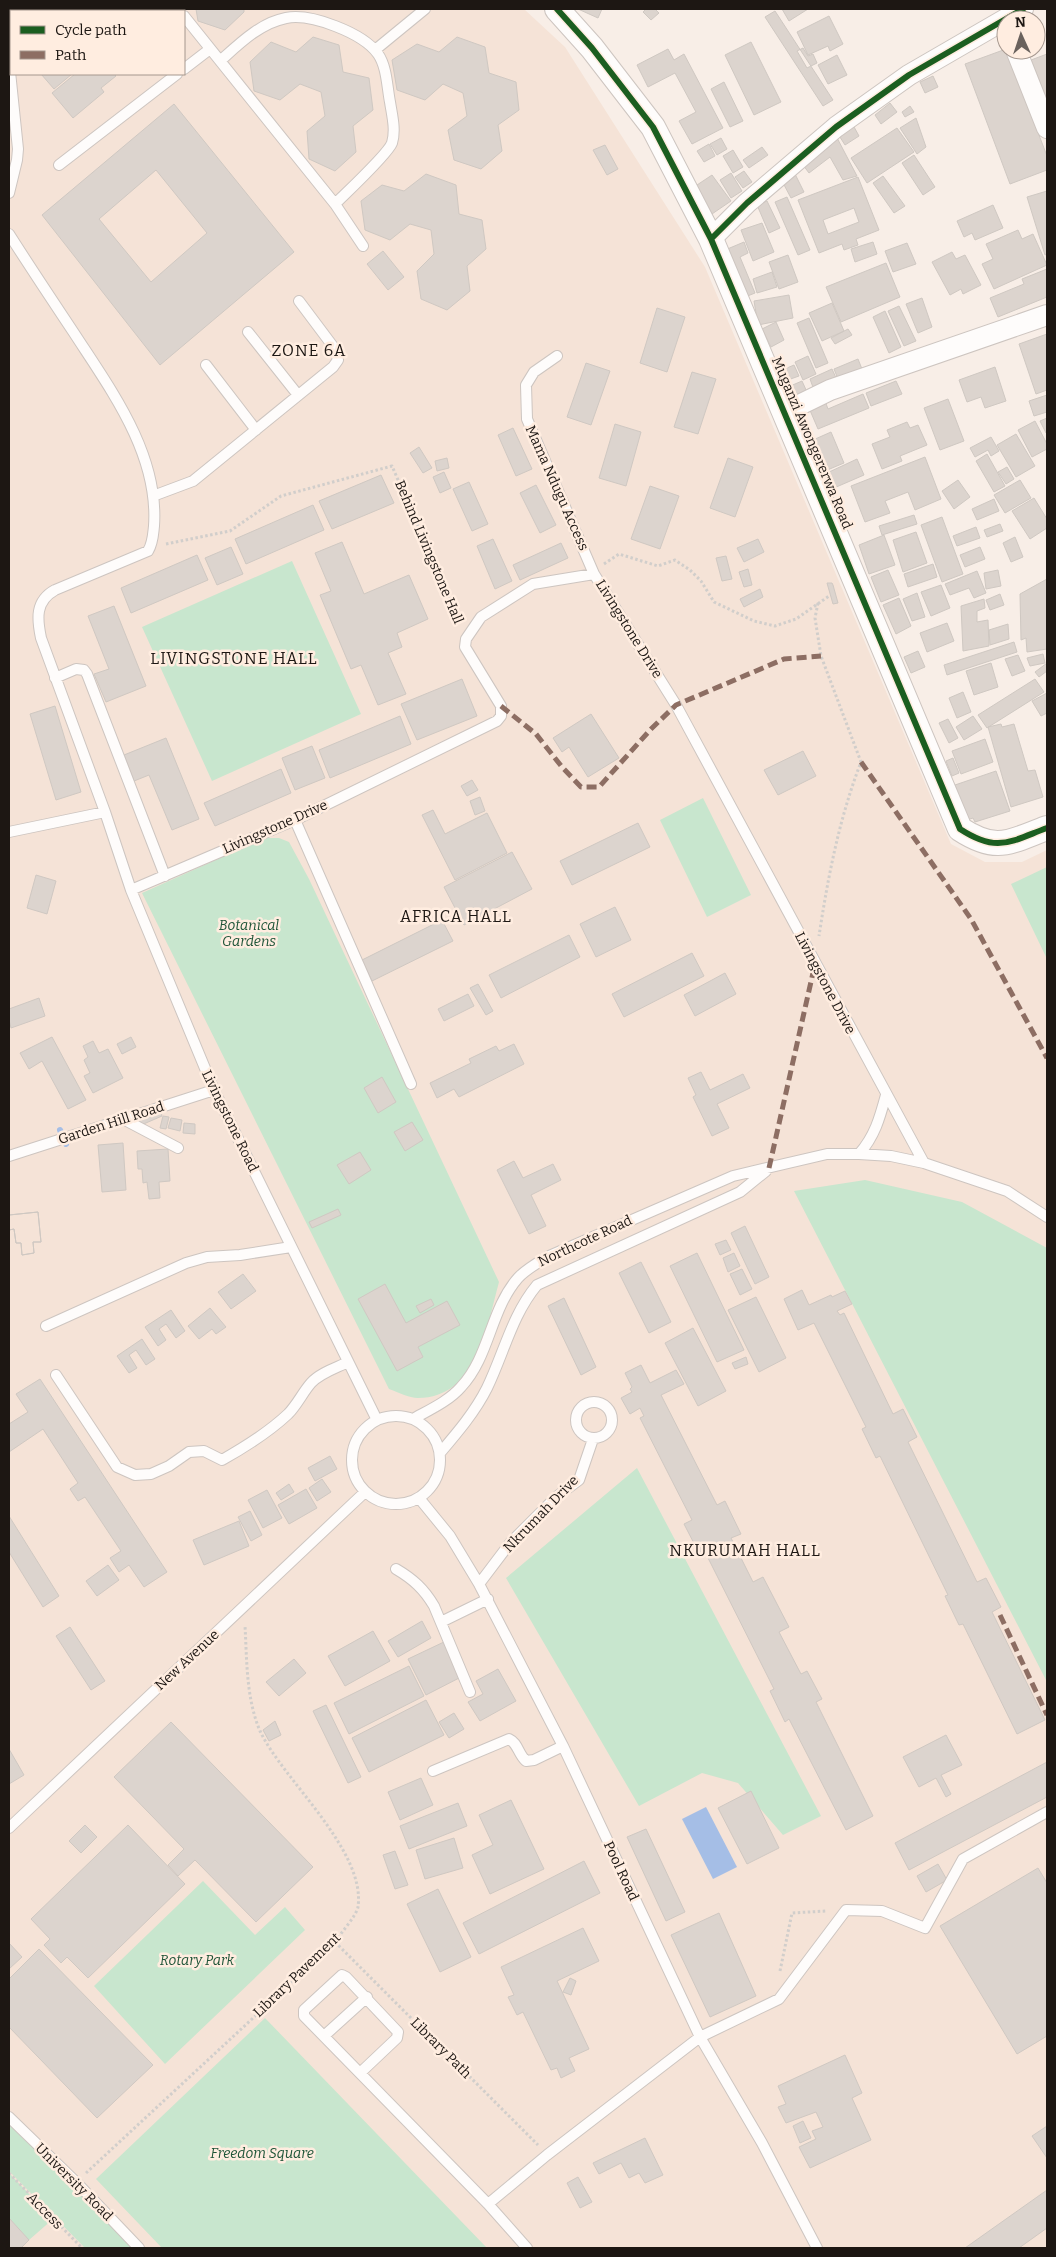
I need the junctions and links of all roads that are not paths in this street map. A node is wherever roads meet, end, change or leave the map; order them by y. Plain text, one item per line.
1 (425, 9) edge
2 (557, 9) edge
3 (286, 13) edge
4 (185, 17) edge
5 (996, 27) edge
6 (210, 48) junction
7 (374, 50) junction
8 (1020, 60) edge
9 (220, 61) junction
10 (185, 68) edge
11 (10, 75) edge
12 (176, 75) edge
13 (1047, 128) edge
14 (60, 165) dead end
15 (9, 193) edge
16 (335, 204) junction
17 (9, 234) edge
18 (711, 239) junction
19 (363, 246) dead end
20 (299, 301) dead end
21 (1047, 315) edge
22 (248, 332) dead end
23 (557, 356) dead end
24 (206, 365) dead end
25 (298, 396) junction
26 (785, 412) junction
27 (256, 430) junction
28 (153, 496) junction
29 (594, 574) junction
30 (55, 678) junction
31 (105, 812) junction
32 (295, 820) junction
33 (1047, 828) edge
34 (9, 832) edge
35 (165, 876) junction
36 (131, 890) junction
37 (411, 1084) dead end
38 (214, 1090) junction
39 (886, 1095) junction
40 (123, 1119) junction
41 (178, 1148) dead end
42 (859, 1154) junction
43 (9, 1156) edge
44 (924, 1163) junction
45 (769, 1168) junction
46 (1047, 1217) edge
47 (291, 1247) junction
48 (46, 1326) dead end
49 (348, 1362) junction
50 (56, 1375) dead end
51 (413, 1419) junction
52 (377, 1420) junction
53 (593, 1439) dead end
54 (440, 1453) junction
55 (365, 1492) junction
56 (418, 1498) junction
57 (396, 1569) dead end
58 (480, 1584) junction
59 (488, 1599) junction
60 (441, 1622) junction
61 (470, 1692) dead end
62 (563, 1746) junction
63 (432, 1771) dead end
64 (1047, 1812) edge
65 (9, 1828) edge
66 (367, 1998) junction
67 (324, 2036) junction
68 (700, 2037) junction
69 (360, 2073) junction
70 (9, 2117) edge
71 (488, 2204) junction
72 (139, 2248) edge
73 (527, 2248) edge
74 (817, 2248) edge

1 - 7 lane
2 - 18 street, Muganzi Awongererwa Road
3 - 7 lane
3 - 9 lane
4 - 6 lane
5 - 18 street
6 - 9 lane
6 - 10 lane
7 - 16 lane
8 - 13 street
9 - 16 lane
11 - 15 lane
12 - 14 lane
16 - 19 lane
17 - 28 lane
18 - 26 street, Muganzi Awongererwa Road
20 - 25 lane
21 - 26 street
22 - 25 lane
23 - 29 lane, Mama Ndugu Access
24 - 27 lane
25 - 27 lane
26 - 33 street, Muganzi Awongererwa Road
27 - 28 lane
28 - 30 lane, Livingstone Road
29 - 32 lane, Livingstone Drive
29 - 39 lane, Livingstone Drive
30 - 31 lane, Livingstone Road
30 - 35 lane
31 - 34 lane
31 - 36 lane, Livingstone Road
32 - 35 lane, Livingstone Drive
32 - 37 lane
35 - 36 lane, Livingstone Drive
36 - 38 lane, Livingstone Road
38 - 40 lane, Garden Hill Road
38 - 47 lane, Livingstone Road
39 - 42 lane
39 - 44 lane, Livingstone Drive
40 - 41 lane
40 - 43 lane, Garden Hill Road
42 - 44 lane, Northcote Road
42 - 45 lane, Northcote Road
44 - 46 lane, Northcote Road
45 - 51 lane, Northcote Road
45 - 54 lane, Northcote Road
47 - 48 lane
47 - 49 lane, Livingstone Road
49 - 50 lane
49 - 52 lane, Livingstone Road
51 - 52 lane
51 - 54 lane
52 - 55 lane
53 - 58 lane, Nkrumah Drive
54 - 56 lane
55 - 56 lane
55 - 65 lane, New Avenue
56 - 58 lane, Pool Road
57 - 60 lane
58 - 59 lane, Pool Road
59 - 60 lane
59 - 62 lane, Pool Road
60 - 61 lane
62 - 63 lane
62 - 68 lane, Pool Road
64 - 68 lane
66 - 67 lane
66 - 67 lane
66 - 69 lane
67 - 69 lane
68 - 71 lane
68 - 74 lane, Pool Road
69 - 71 lane
70 - 72 lane, University Road
71 - 73 lane

